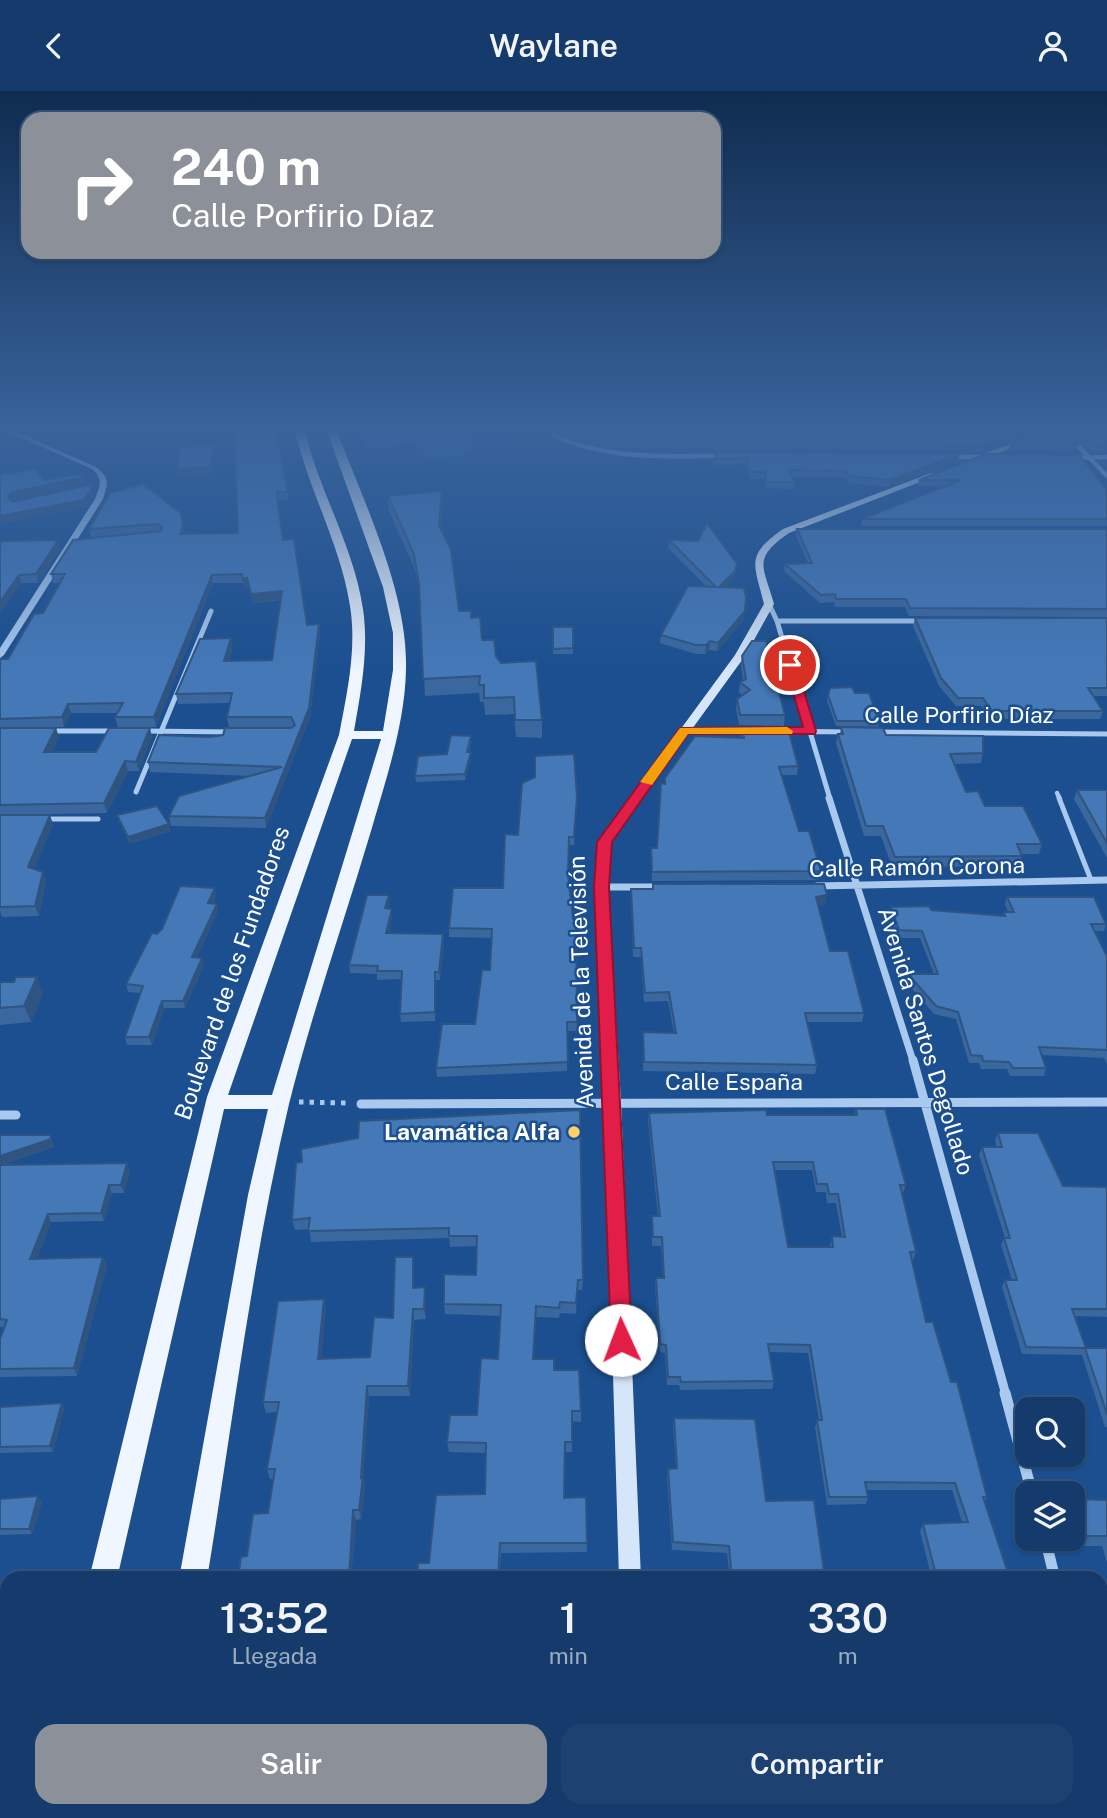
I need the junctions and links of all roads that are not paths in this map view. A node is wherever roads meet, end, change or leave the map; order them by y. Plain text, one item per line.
1 (91, 512) edge
2 (327, 512) edge
3 (361, 512) edge
4 (837, 512) edge
5 (786, 531) junction
6 (814, 531) edge
7 (83, 542) edge
8 (59, 543) edge
9 (71, 543) junction
10 (769, 604) junction
11 (211, 611) dead end
12 (778, 621) junction
13 (929, 621) edge
14 (0, 655) edge
15 (684, 730) junction
16 (40, 731) edge
17 (120, 731) edge
18 (134, 731) edge
19 (160, 731) junction
20 (754, 731) edge
21 (768, 731) edge
22 (810, 731) junction
23 (851, 731) edge
24 (243, 732) edge
25 (864, 732) edge
26 (1107, 734) edge
27 (346, 735) junction
28 (390, 735) junction
29 (136, 792) dead end
30 (1057, 793) dead end
31 (42, 819) edge
32 (97, 819) dead end
33 (1091, 880) junction
34 (1107, 880) edge
35 (802, 886) edge
36 (855, 886) junction
37 (601, 887) junction
38 (668, 887) edge
39 (613, 1101) junction
40 (216, 1102) junction
41 (280, 1102) junction
42 (927, 1102) junction
43 (1107, 1102) edge
44 (361, 1104) road end
45 (0, 1115) edge
46 (16, 1115) dead end
47 (1029, 1481) edge
48 (1048, 1551) edge
49 (105, 1571) edge
50 (194, 1571) edge
51 (630, 1571) edge
52 (1053, 1571) edge

1 - 9 street
2 - 27 main road, Boulevard de los Fundadores
3 - 28 main road
4 - 5 main road
5 - 6 street
5 - 10 main road
7 - 9 street
8 - 9 street
9 - 14 street
10 - 12 street, Avenida Santos Degollado
10 - 15 main road, Avenida de la Televisión
11 - 19 street
12 - 13 street
12 - 22 street, Avenida Santos Degollado
15 - 20 street
15 - 37 main road, Avenida de la Televisión
16 - 17 street
18 - 19 street
19 - 24 street
19 - 29 street
21 - 22 street, Calle Porfirio Díaz
22 - 23 street, Calle Porfirio Díaz
22 - 36 street, Avenida Santos Degollado
25 - 26 street, Calle Porfirio Díaz
27 - 28 main road
27 - 40 main road, Boulevard de los Fundadores
28 - 41 main road
30 - 33 lane
31 - 32 lane
33 - 34 street, Calle Ramón Corona
33 - 36 street, Calle Ramón Corona
35 - 36 street, Calle Ramón Corona
36 - 42 street, Avenida Santos Degollado
37 - 38 street
37 - 39 main road, Avenida de la Televisión
39 - 42 street, Calle España
39 - 44 street, Calle España
39 - 51 main road, Avenida de la Televisión
40 - 41 main road
40 - 49 main road, Boulevard de los Fundadores
41 - 50 main road
42 - 43 street, Calle España
42 - 47 street, Avenida Santos Degollado
45 - 46 street
48 - 52 street

